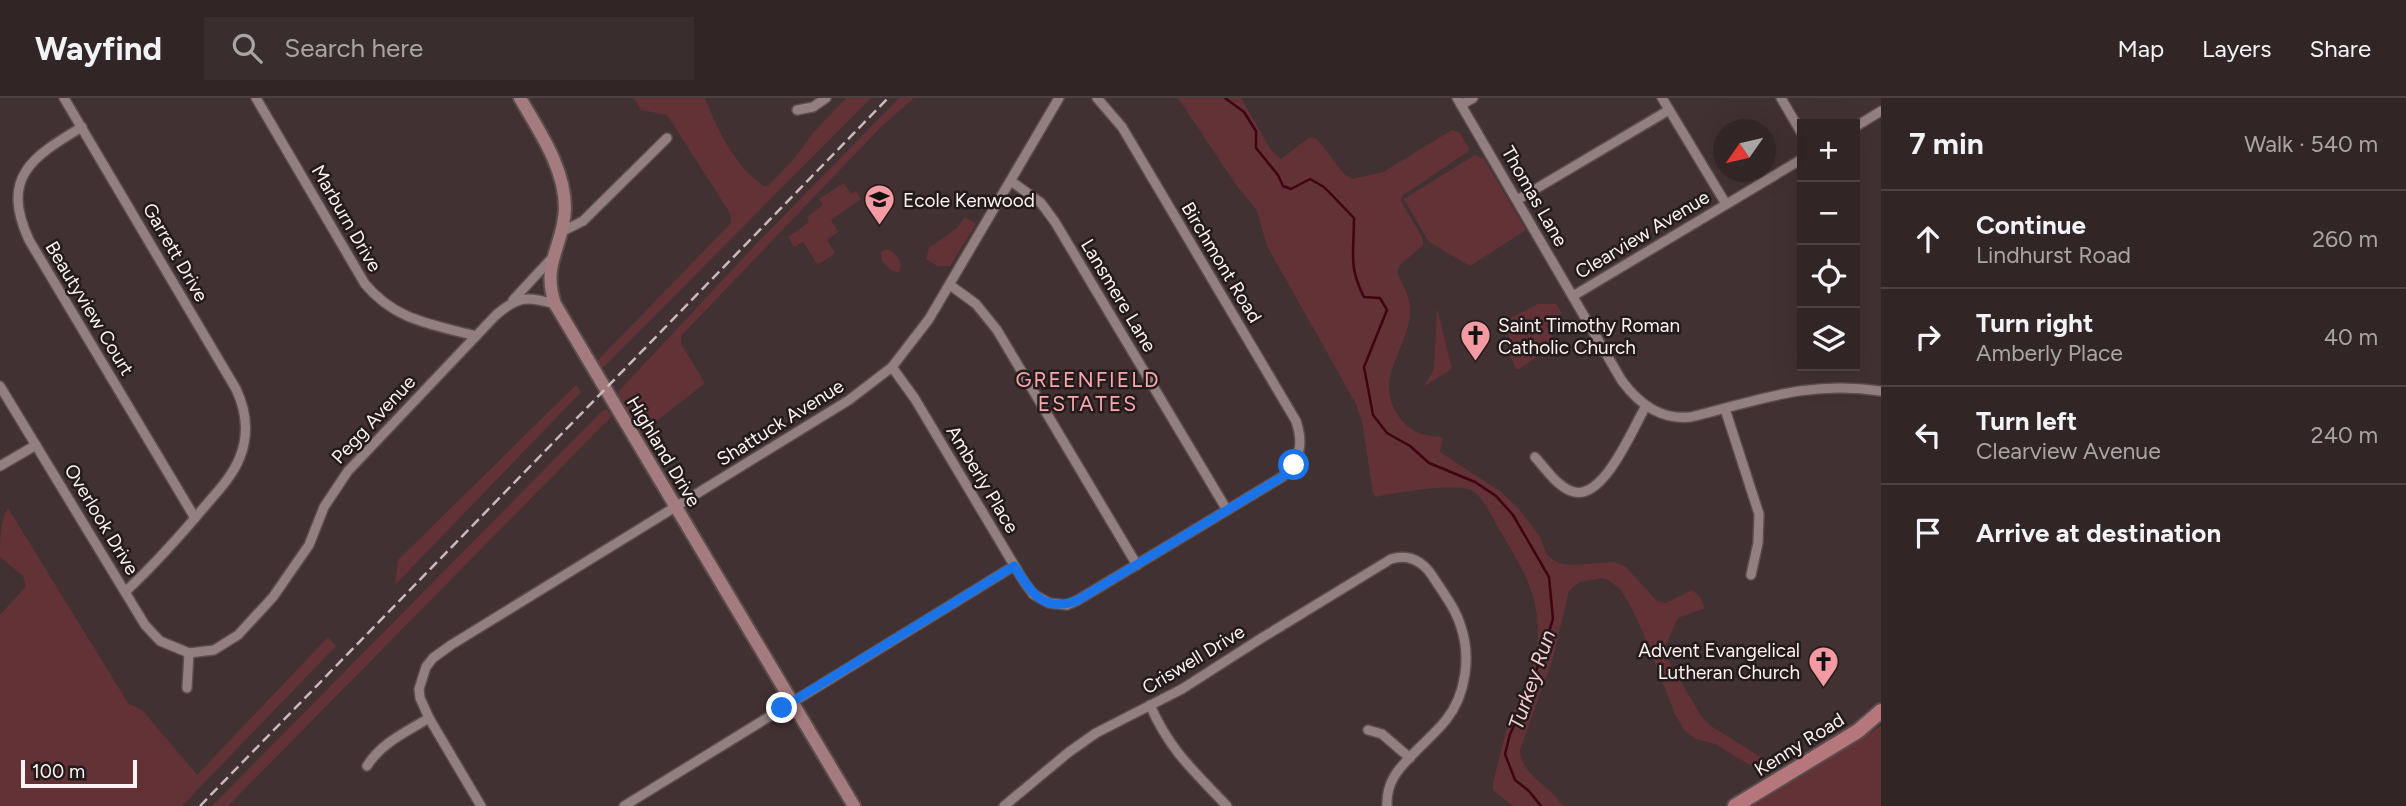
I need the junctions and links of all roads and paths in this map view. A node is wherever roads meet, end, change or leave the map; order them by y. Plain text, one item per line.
1 (64, 98) edge
2 (256, 98) edge
3 (520, 98) edge
4 (826, 98) edge
5 (1059, 98) edge
6 (1097, 98) edge
7 (1473, 98) edge
8 (1662, 98) edge
9 (1781, 98) edge
10 (1459, 102) edge
11 (797, 110) dead end
12 (1669, 110) junction
13 (1881, 111) edge
14 (1860, 124) edge
15 (1797, 125) edge
16 (82, 127) junction
17 (667, 138) dead end
18 (1797, 162) edge
19 (1010, 181) junction
20 (1517, 200) junction
21 (1726, 204) junction
22 (561, 232) junction
23 (552, 258) junction
24 (950, 285) junction
25 (1573, 296) junction
26 (512, 301) junction
27 (555, 304) junction
28 (476, 336) junction
29 (892, 367) junction
30 (0, 386) edge
31 (1881, 391) edge
32 (1646, 407) junction
33 (1725, 409) junction
34 (36, 445) junction
35 (1535, 457) dead end
36 (0, 466) edge
37 (676, 507) junction
38 (1227, 510) junction
39 (195, 518) junction
40 (1137, 565) junction
41 (1014, 566) junction
42 (1751, 575) dead end
43 (125, 592) junction
44 (190, 653) junction
45 (187, 688) dead end
46 (792, 702) junction
47 (1150, 705) junction
48 (1881, 711) edge
49 (429, 718) junction
50 (1881, 720) edge
51 (1368, 730) dead end
52 (1858, 731) junction
53 (1410, 758) junction
54 (367, 766) dead end
55 (481, 806) edge
56 (624, 806) edge
57 (854, 806) edge
58 (1004, 806) edge
59 (1227, 806) edge
60 (1387, 806) edge
61 (1735, 806) edge

1 - 16 street, Garrett Drive
2 - 28 street, Marburn Drive
3 - 22 street, Highland Drive
4 - 11 street
5 - 19 street, Shattuck Avenue
6 - 38 street, Birchmont Road
7 - 10 street
8 - 12 street
9 - 15 street
10 - 20 street, Thomas Lane
12 - 20 street
12 - 21 street
13 - 14 street
16 - 39 street, Garrett Drive
16 - 39 street, Beautyview Court
17 - 22 street
18 - 21 street, Clearview Avenue
19 - 24 street, Shattuck Avenue
19 - 38 street, Lansmere Lane
20 - 25 street, Thomas Lane
21 - 25 street, Clearview Avenue
22 - 23 street, Highland Drive
23 - 26 street, Pegg Avenue
23 - 27 street, Highland Drive
24 - 29 street, Shattuck Avenue
24 - 40 street
25 - 32 street, Thomas Lane
26 - 27 street
26 - 28 street, Pegg Avenue
27 - 37 street, Highland Drive
28 - 44 street, Pegg Avenue
29 - 37 street, Shattuck Avenue
29 - 41 street, Amberly Place
30 - 34 street, Overlook Drive
31 - 33 street
32 - 33 street
32 - 35 street
33 - 42 street
34 - 36 street
34 - 43 street, Overlook Drive
37 - 46 street, Highland Drive
37 - 49 street, Shattuck Avenue
38 - 40 street
39 - 43 street
40 - 41 street, Amberly Place
41 - 46 street
43 - 44 street, Overlook Drive
44 - 45 street
46 - 56 street
46 - 57 street, Highland Drive
47 - 53 street, Criswell Drive
47 - 58 street, Criswell Drive
47 - 59 street
48 - 52 main road, Kenny Road
49 - 54 street
49 - 55 street
50 - 52 main road
51 - 53 street
52 - 61 main road, Kenny Road
53 - 60 street

